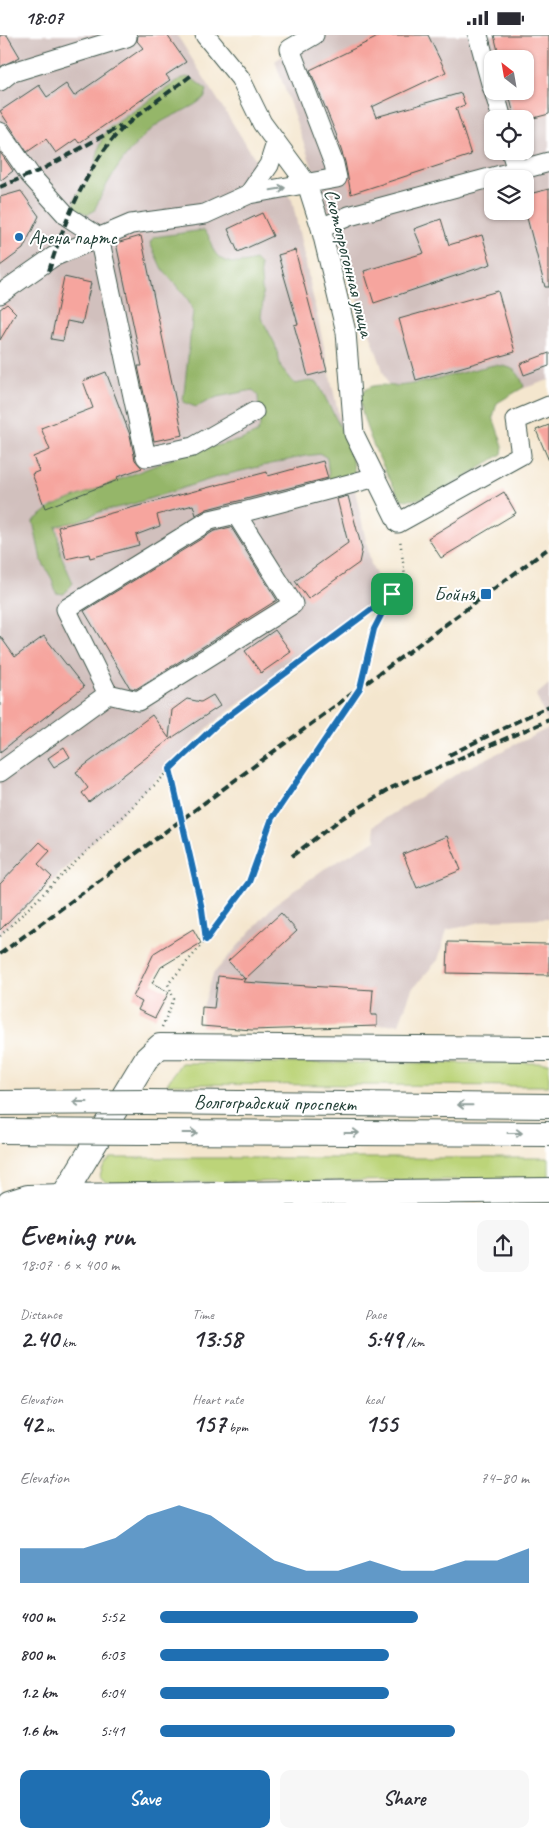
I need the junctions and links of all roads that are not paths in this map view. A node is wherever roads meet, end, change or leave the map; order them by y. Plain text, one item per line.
1 (205, 35) edge
2 (314, 35) edge
3 (478, 35) edge
4 (126, 37) dead end
5 (484, 57) edge
6 (0, 81) edge
7 (0, 132) edge
8 (276, 143) junction
9 (549, 162) edge
10 (521, 170) edge
11 (484, 180) edge
12 (307, 184) junction
13 (249, 194) junction
14 (321, 228) junction
15 (99, 237) junction
16 (0, 294) edge
17 (549, 406) edge
18 (254, 412) dead end
19 (376, 477) junction
20 (236, 514) junction
21 (108, 694) junction
22 (0, 772) edge
23 (549, 1049) edge
24 (0, 1103) edge
25 (549, 1106) edge
26 (0, 1131) edge
27 (549, 1134) edge
28 (549, 1189) edge
29 (57, 1198) edge
30 (10, 1203) edge

1 - 8 street, Скотопрогонная улица
2 - 12 street
3 - 5 street
4 - 6 street
7 - 15 street
8 - 12 street, Скотопрогонная улица
8 - 13 street
9 - 10 street
11 - 14 street
13 -> 12 street
12 - 14 street, Скотопрогонная улица
13 - 15 street
14 - 19 street, Скотопрогонная улица
15 - 16 street
15 - 18 street
17 - 19 street, Скотопрогонная улица
19 - 20 street
20 - 21 street
20 - 21 street
21 - 22 street
23 - 29 main road
25 -> 24 main road, Волгоградский проспект, bridge
26 -> 27 main road, Волгоградский проспект, bridge
28 - 29 main road
29 - 30 main road

